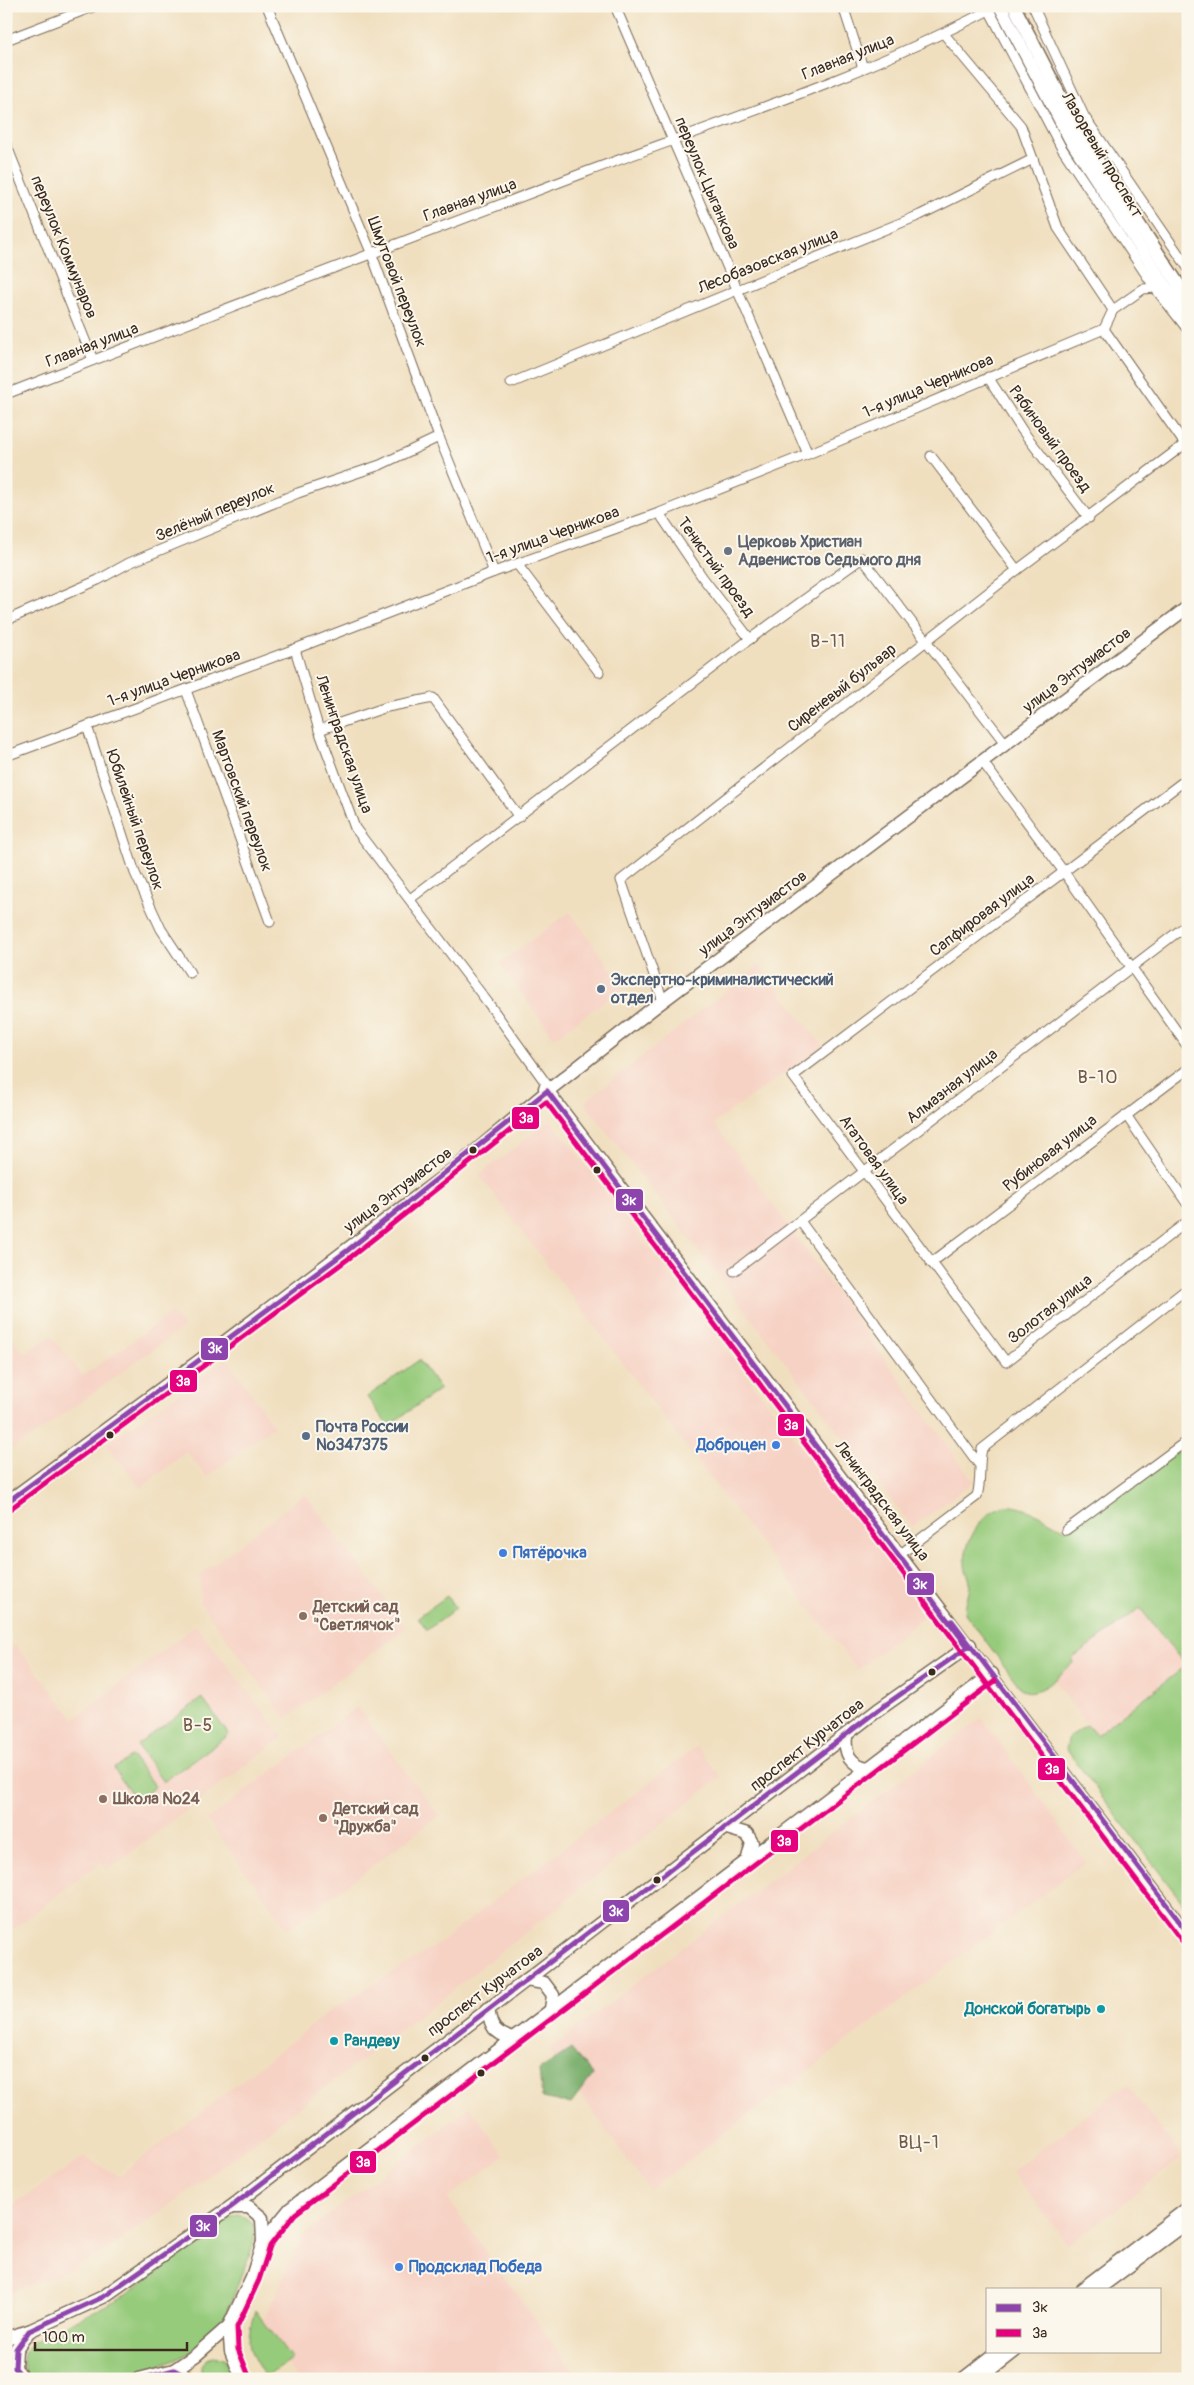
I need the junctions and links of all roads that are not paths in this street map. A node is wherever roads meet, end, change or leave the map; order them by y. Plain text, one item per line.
1 (95, 6) edge
2 (267, 6) edge
3 (615, 6) edge
4 (843, 6) edge
5 (1014, 6) edge
6 (1033, 6) edge
7 (992, 8) edge
8 (944, 34) junction
9 (6, 40) edge
10 (863, 68) junction
11 (673, 140) junction
12 (6, 144) edge
13 (1034, 159) junction
14 (371, 252) junction
15 (1188, 268) edge
16 (1155, 288) junction
17 (736, 290) junction
18 (1188, 299) edge
19 (1113, 310) junction
20 (1188, 314) edge
21 (1104, 329) junction
22 (1188, 330) edge
23 (94, 360) junction
24 (988, 377) junction
25 (511, 383) dead end
26 (6, 394) edge
27 (439, 437) junction
28 (1186, 446) edge
29 (808, 454) junction
30 (931, 456) dead end
31 (659, 513) junction
32 (1088, 518) junction
33 (516, 564) junction
34 (1017, 570) junction
35 (494, 572) junction
36 (1188, 607) edge
37 (6, 618) edge
38 (750, 639) junction
39 (926, 642) junction
40 (295, 649) junction
41 (599, 672) dead end
42 (186, 690) junction
43 (87, 726) junction
44 (319, 730) junction
45 (1005, 743) junction
46 (6, 756) edge
47 (982, 761) junction
48 (1188, 778) edge
49 (519, 817) junction
50 (1064, 872) junction
51 (410, 899) junction
52 (270, 922) dead end
53 (1188, 924) edge
54 (1130, 967) junction
55 (190, 973) dead end
56 (662, 1001) junction
57 (1188, 1047) edge
58 (1188, 1069) edge
59 (793, 1076) joint
60 (547, 1089) junction
61 (1126, 1115) junction
62 (865, 1172) junction
63 (1188, 1205) edge
64 (800, 1221) junction
65 (1188, 1222) edge
66 (931, 1263) junction
67 (734, 1271) dead end
68 (1188, 1288) edge
69 (1188, 1440) edge
70 (978, 1462) junction
71 (6, 1495) edge
72 (6, 1503) edge
73 (1066, 1530) dead end
74 (902, 1554) junction
75 (969, 1646) junction
76 (991, 1675) junction
77 (846, 1736) junction
78 (868, 1768) junction
79 (727, 1828) junction
80 (748, 1858) junction
81 (1188, 1934) edge
82 (526, 1980) junction
83 (551, 2009) junction
84 (488, 2010) junction
85 (512, 2039) junction
86 (231, 2207) junction
87 (1188, 2208) edge
88 (1188, 2222) edge
89 (264, 2242) junction
90 (1083, 2288) edge
91 (1099, 2288) edge
92 (229, 2326) junction
93 (29, 2331) junction
94 (6, 2338) edge
95 (999, 2352) edge
96 (1014, 2352) edge
97 (174, 2370) junction
98 (24, 2379) edge
99 (139, 2379) edge
100 (192, 2379) edge
101 (242, 2379) edge
102 (963, 2379) edge
103 (979, 2379) edge

1 - 9 street
2 - 14 street, Шмутовой переулок
3 - 11 street, переулок Цыганкова
4 - 10 street
5 - 18 street, Лазоревый проспект
6 - 15 street
7 - 8 street, Главная улица
7 - 16 street
7 - 20 street, Лазоревый проспект
8 - 10 street, Главная улица
8 - 13 street
10 - 11 street, Главная улица
11 - 14 street, Главная улица
11 - 17 street, переулок Цыганкова
12 - 23 street, переулок Коммунаров
13 - 17 street, Лесобазовская улица
13 - 19 street
14 - 23 street, Главная улица
14 - 27 street, Шмутовой переулок
16 - 19 street
16 - 22 street
17 - 25 street, Лесобазовская улица
17 - 29 street, переулок Цыганкова
19 - 21 street
21 - 24 street, 1-я улица Черникова
21 - 28 street
23 - 26 street, Главная улица
24 - 29 street, 1-я улица Черникова
24 - 32 street, Рябиновый проезд
27 - 35 street, Шмутовой переулок
27 - 37 street, Зелёный переулок
28 - 32 street, Сиреневый бульвар
29 - 31 street, 1-я улица Черникова
30 - 34 street
31 - 33 street, 1-я улица Черникова
31 - 38 street, Тенистый проезд
32 - 34 street, Сиреневый бульвар
33 - 35 street, 1-я улица Черникова
33 - 41 street
34 - 39 street, Сиреневый бульвар
35 - 40 street, 1-я улица Черникова
36 - 45 street, улица Энтузиастов
38 - 39 street
38 - 49 street
39 - 45 street
39 - 56 street, Сиреневый бульвар
40 - 42 street, 1-я улица Черникова
40 - 44 street, Ленинградская улица
42 - 43 street, 1-я улица Черникова
42 - 52 street, Мартовский переулок
43 - 46 street, 1-я улица Черникова
43 - 55 street, Юбилейный переулок
44 - 49 street
44 - 51 street, Ленинградская улица
45 - 47 street, улица Энтузиастов
47 - 50 street
47 - 56 street, улица Энтузиастов
48 - 50 street, Сапфировая улица
49 - 51 street
50 - 54 street
50 - 59 street, Сапфировая улица
51 - 60 street, Ленинградская улица
53 - 54 street, Алмазная улица
54 - 57 street
54 - 62 street, Алмазная улица
56 - 60 street, улица Энтузиастов
58 - 61 street, Рубиновая улица
59 - 62 street, Агатовая улица
60 - 71 street
60 - 72 street, улица Энтузиастов
60 - 74 street, Ленинградская улица
60 - 75 street
61 - 63 street
61 - 66 street, Рубиновая улица
62 - 64 street, Алмазная улица
62 - 66 street, Агатовая улица
64 - 67 street, Алмазная улица
64 - 70 street
65 - 66 street, Золотая улица
68 - 70 street
69 - 73 street
70 - 74 street
74 - 75 street, Ленинградская улица
75 - 76 street, Ленинградская улица
75 - 77 street, проспект Курчатова
76 - 78 street
76 - 81 street, Ленинградская улица
77 - 78 street
77 - 79 street, проспект Курчатова
78 - 80 street
79 - 80 street
79 - 82 street, проспект Курчатова
80 - 83 street
82 - 83 street
82 - 84 street, проспект Курчатова
83 - 85 street
84 - 85 street
84 - 86 street, проспект Курчатова
85 - 89 street
86 - 89 street
86 - 93 street, проспект Курчатова
87 - 90 street
88 - 91 street
89 - 92 street
92 - 97 street
92 - 101 street
93 - 94 street, проспект Курчатова
93 - 98 street
95 - 102 street
96 - 103 street
97 - 99 street
97 - 100 street

